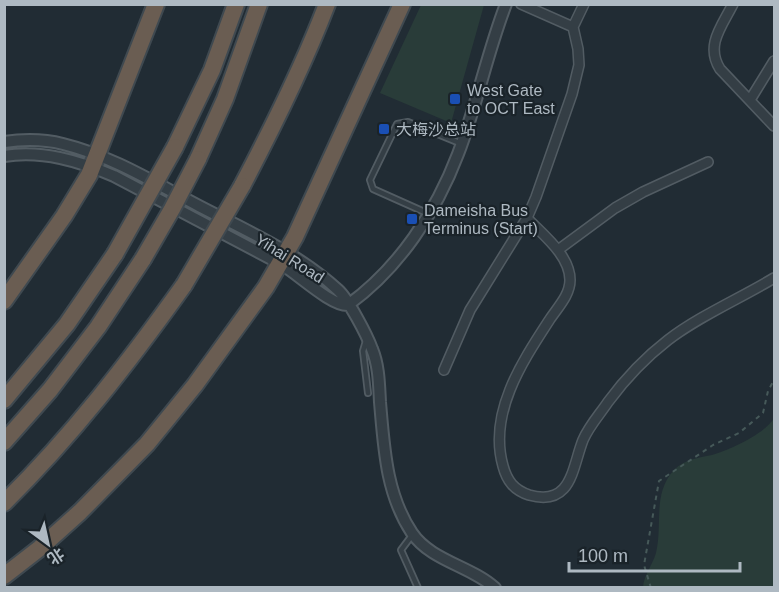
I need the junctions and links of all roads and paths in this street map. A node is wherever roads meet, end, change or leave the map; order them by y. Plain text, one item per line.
1 (156, 4) edge
2 (236, 4) edge
3 (259, 4) edge
4 (327, 4) edge
5 (402, 4) edge
6 (506, 4) edge
7 (521, 4) edge
8 (584, 4) edge
9 (733, 4) edge
10 (573, 27) junction
11 (774, 61) edge
12 (750, 100) junction
13 (774, 126) edge
14 (4, 142) edge
15 (462, 144) junction
16 (4, 156) edge
17 (95, 161) junction
18 (708, 162) dead end
19 (429, 214) junction
20 (527, 218) junction
21 (558, 250) junction
22 (284, 258) junction
23 (774, 278) edge
24 (4, 301) edge
25 (348, 305) junction
26 (367, 338) junction
27 (444, 370) dead end
28 (774, 380) edge
29 (368, 393) dead end
30 (4, 400) edge
31 (4, 442) edge
32 (4, 503) edge
33 (413, 534) junction
34 (4, 576) edge
35 (418, 588) edge
36 (495, 588) edge
37 (651, 588) edge

1 - 17 highway
2 - 30 highway, bridge
3 - 31 highway, bridge
4 - 32 highway, bridge
5 - 22 highway
6 - 15 street
7 - 10 street
8 - 10 street
9 - 12 street
10 - 20 street
11 - 12 street
12 - 13 street
14 - 17 street, Yihai Road
15 - 19 street
15 - 19 lane
16 - 17 street, Yihai Road
17 - 22 street, Yihai Road
17 - 24 highway
18 - 21 street
19 - 25 street
20 - 21 street
20 - 27 street
21 - 23 street
22 - 25 street, Yihai Road
22 - 34 highway
25 - 26 street
26 - 29 lane
26 - 33 street
28 - 37 path
33 - 35 lane
33 - 36 street

